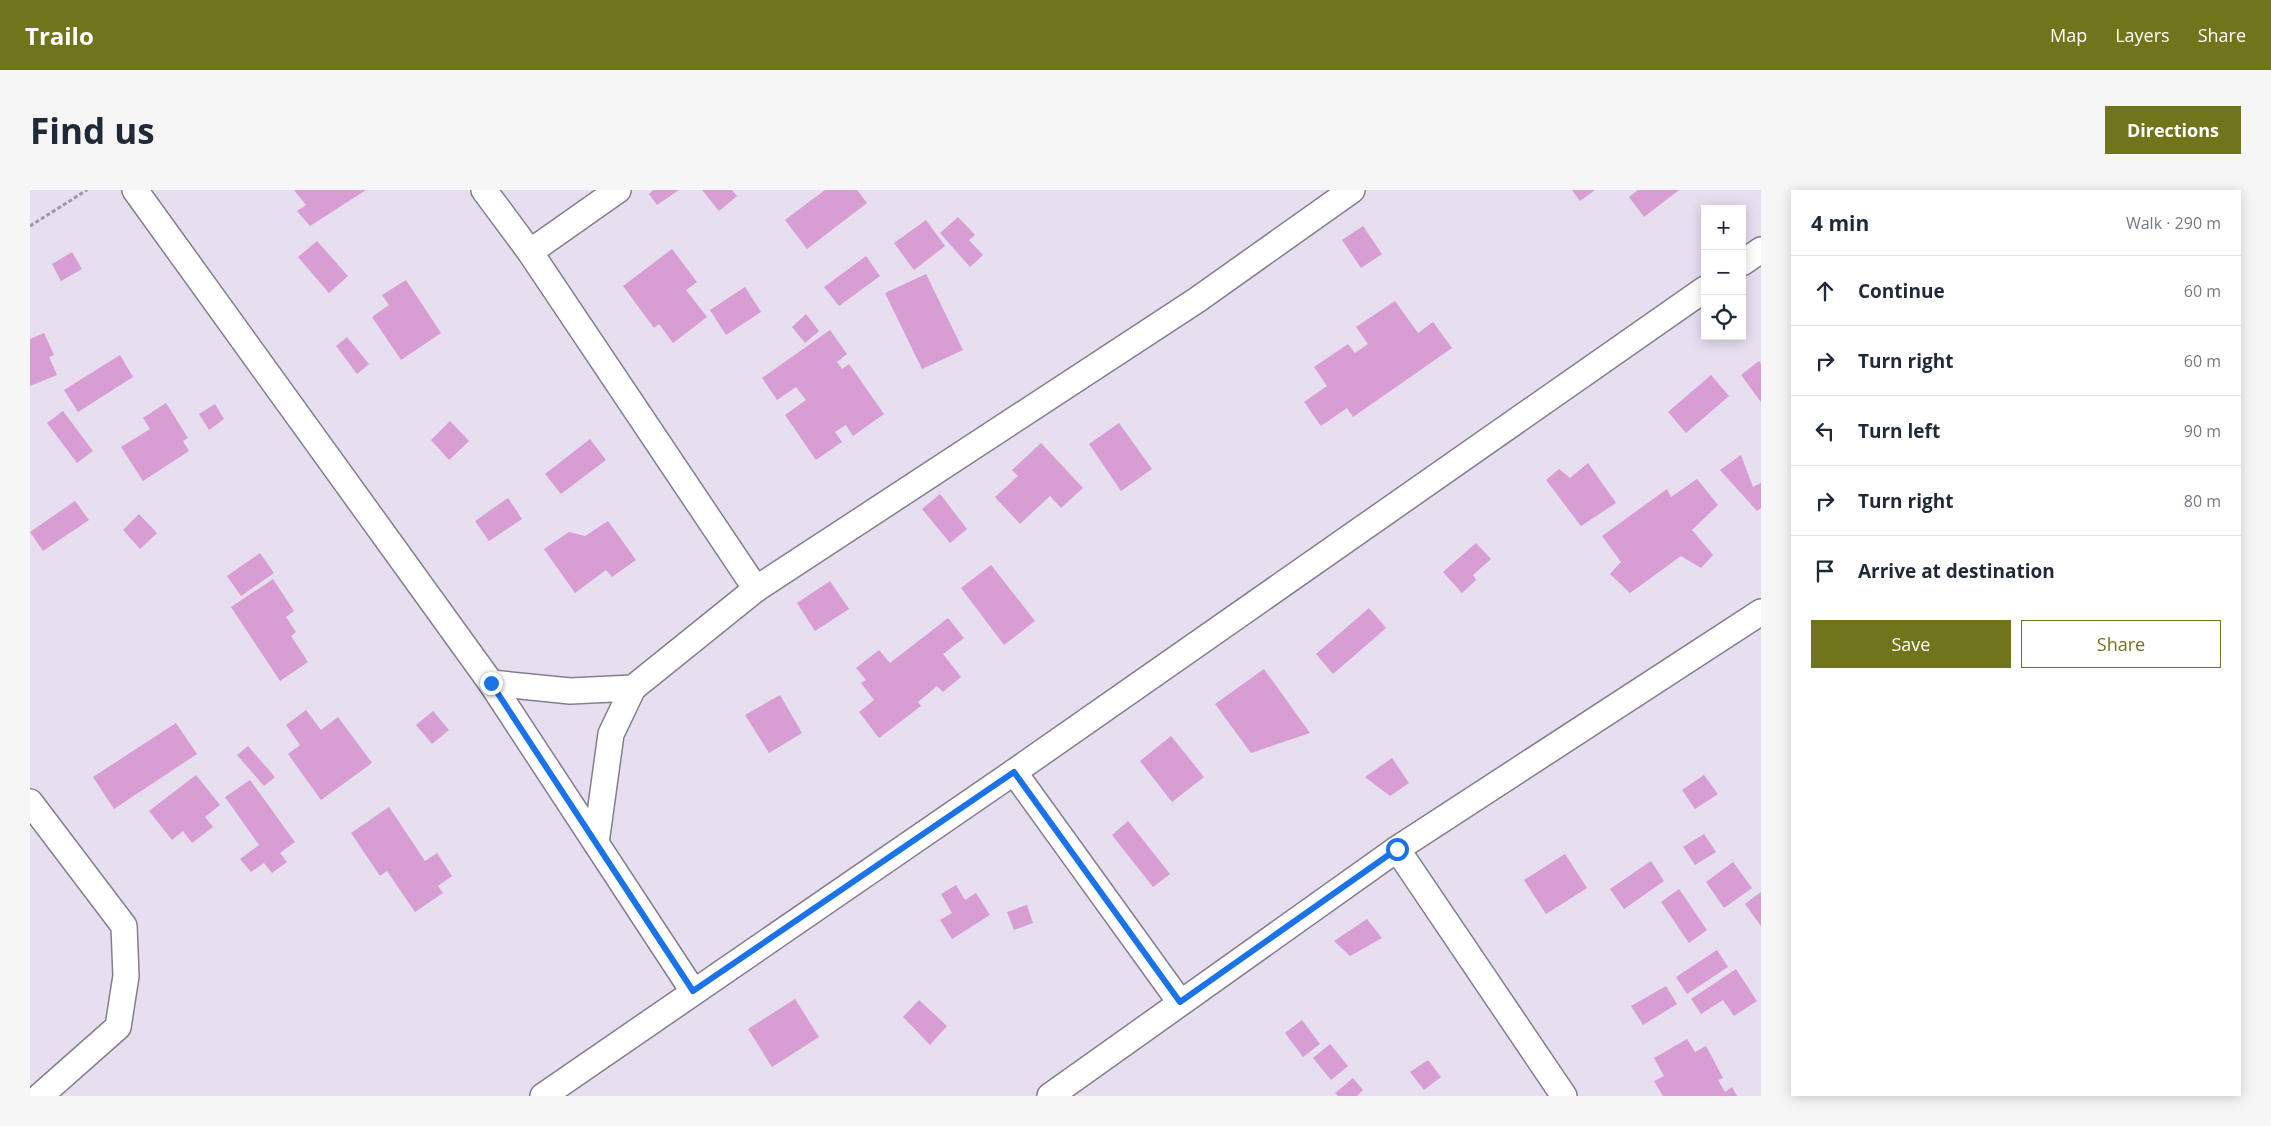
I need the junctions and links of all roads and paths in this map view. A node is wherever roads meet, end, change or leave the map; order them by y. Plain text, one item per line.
1 (87, 190) edge
2 (135, 190) edge
3 (484, 190) edge
4 (618, 190) edge
5 (1352, 190) edge
6 (30, 226) edge
7 (1761, 250) edge
8 (530, 252) junction
9 (1746, 260) edge
10 (1701, 292) edge
11 (756, 589) junction
12 (1759, 616) edge
13 (491, 683) junction
14 (633, 688) junction
15 (1014, 772) junction
16 (30, 802) edge
17 (596, 843) junction
18 (1397, 849) junction
19 (693, 991) junction
20 (1180, 1002) junction
21 (40, 1096) edge
22 (543, 1096) edge
23 (1050, 1096) edge
24 (1564, 1096) edge

1 - 6 path
2 - 13 street
3 - 8 street
4 - 8 street
5 - 11 street
7 - 9 street
8 - 11 street
10 - 15 street
11 - 14 street
12 - 18 street
13 - 14 street
13 - 17 street
14 - 17 street
15 - 19 street
15 - 20 street
16 - 21 street
17 - 19 street
18 - 20 street
18 - 24 street
19 - 22 street
20 - 23 street

